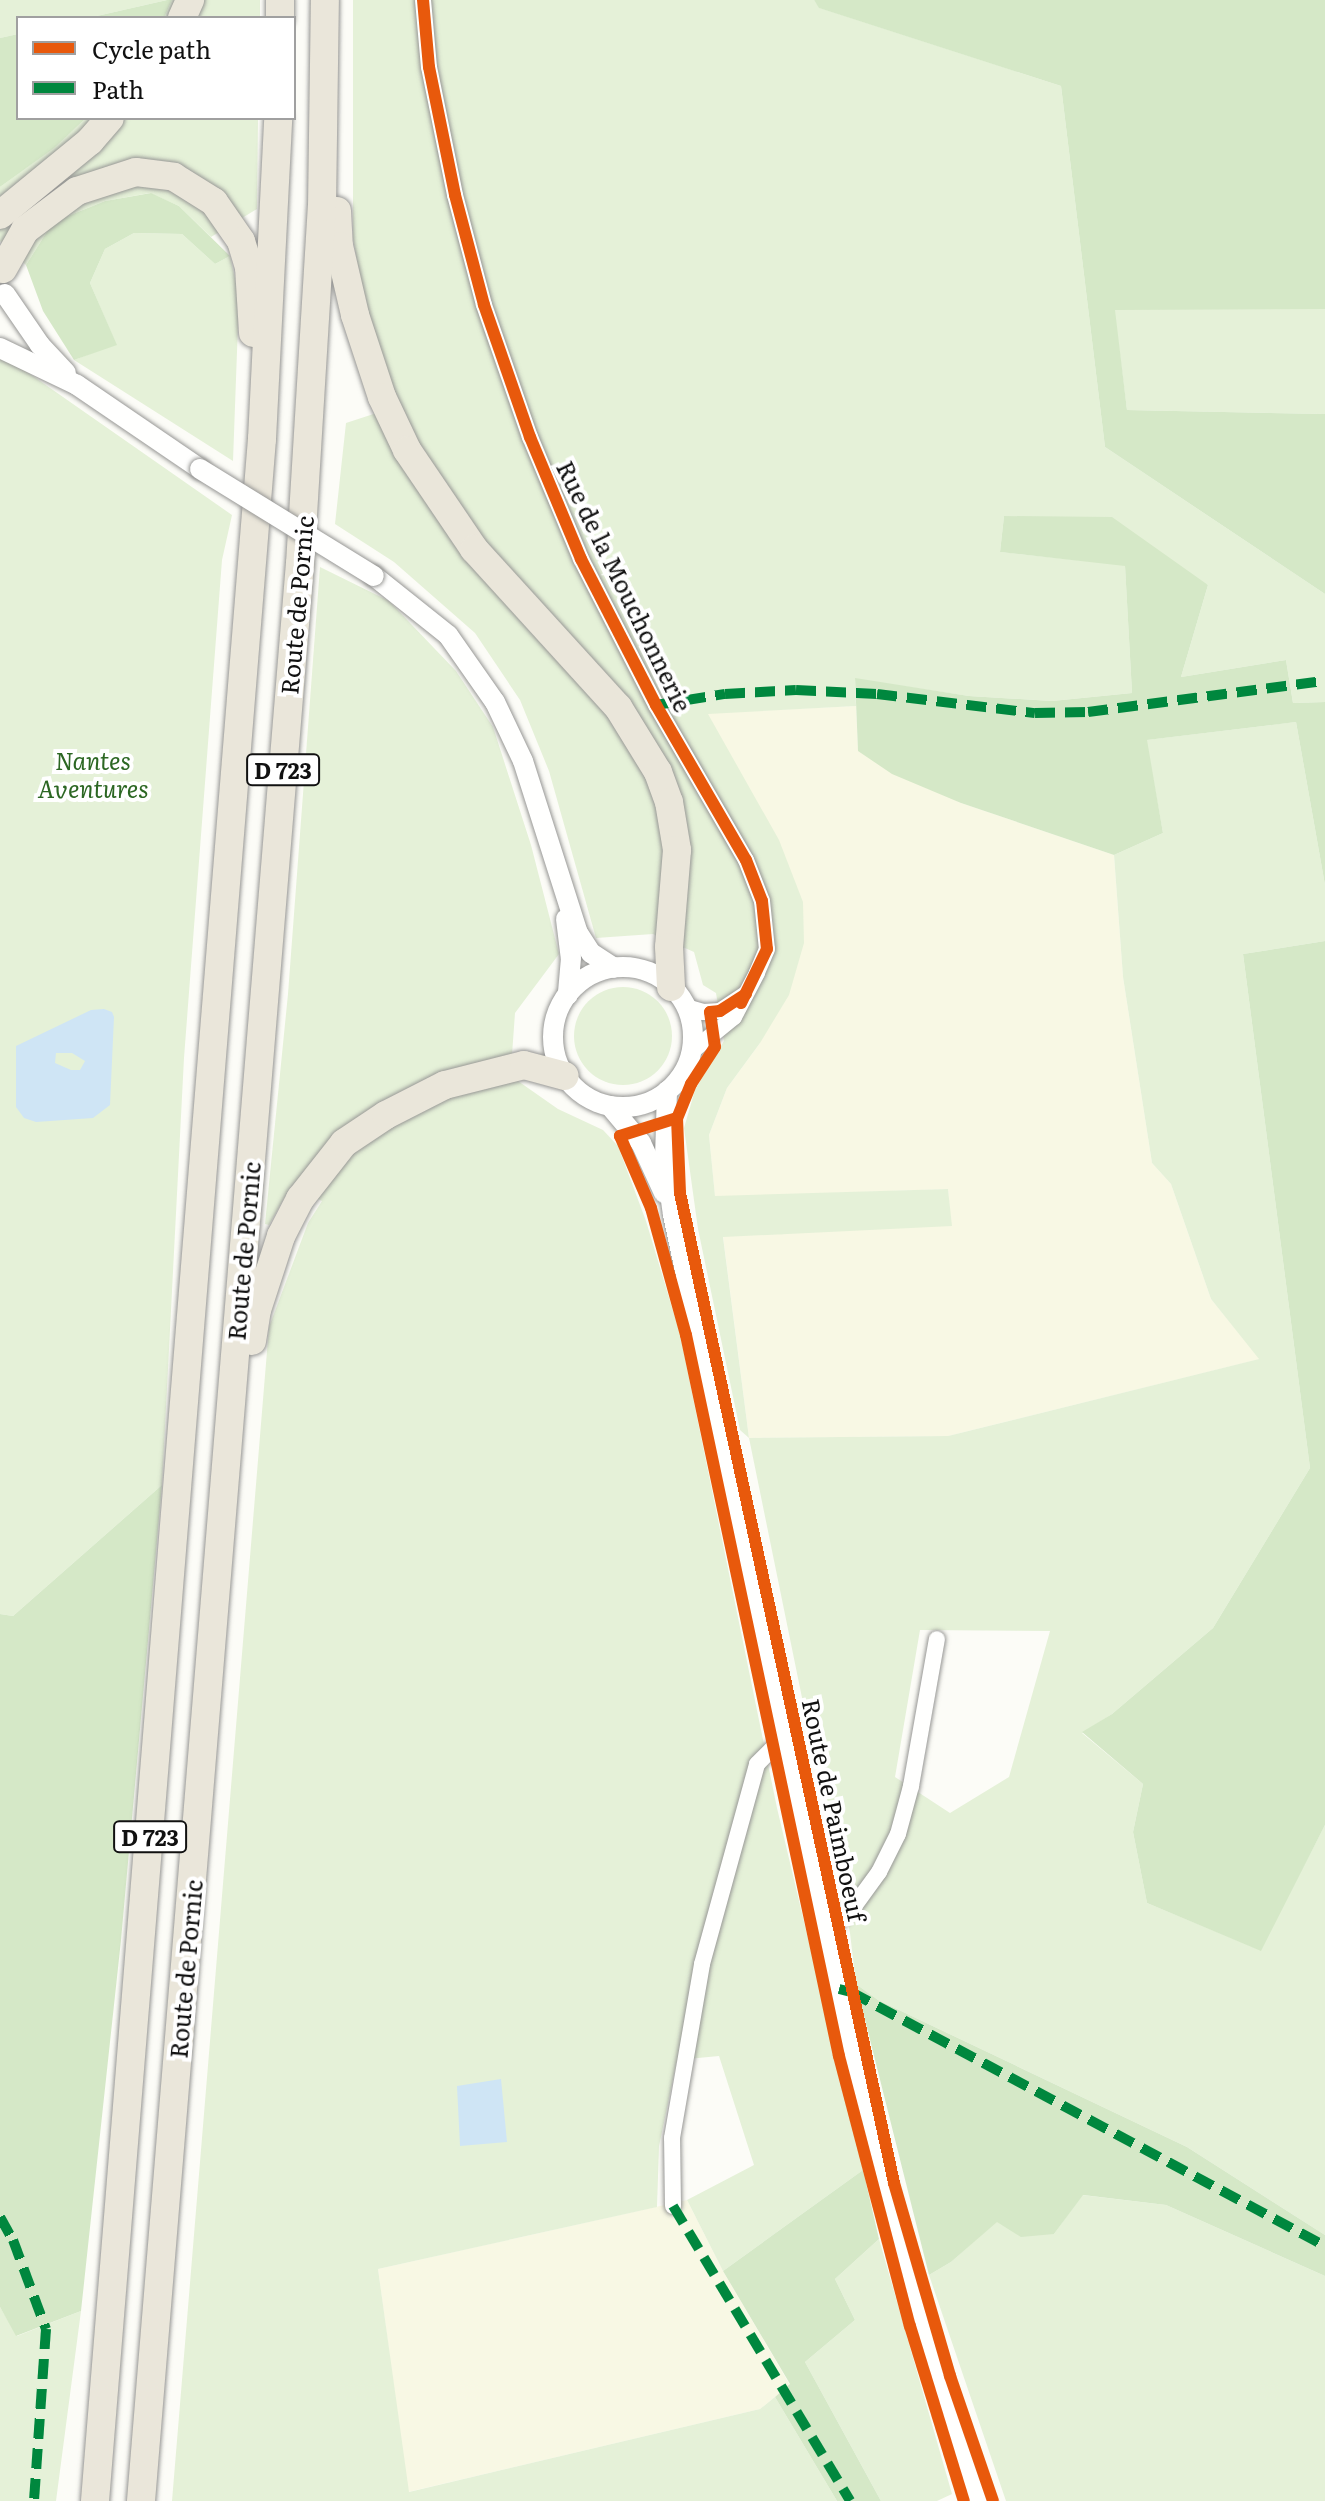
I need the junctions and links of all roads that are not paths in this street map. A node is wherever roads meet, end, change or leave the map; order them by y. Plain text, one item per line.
1 (325, 0) edge
2 (423, 0) edge
3 (108, 120) edge
4 (278, 120) edge
5 (325, 127) junction
6 (0, 215) edge
7 (2, 283) edge
8 (0, 348) edge
9 (77, 385) junction
10 (259, 478) junction
11 (562, 890) junction
12 (614, 968) junction
13 (746, 994) junction
14 (568, 995) junction
15 (678, 997) junction
16 (691, 1052) junction
17 (565, 1076) junction
18 (667, 1091) junction
19 (610, 1106) junction
20 (673, 1215) junction
21 (231, 1413) junction
22 (937, 1639) dead end
23 (786, 1745) junction
24 (827, 1932) junction
25 (673, 2206) dead end
26 (95, 2501) edge
27 (141, 2501) edge
28 (979, 2501) edge

1 - 5 highway, Route de Pornic / D 723
2 - 13 street, Rue de la Mouchonnerie
3 - 6 highway
4 - 10 highway, Route de Pornic / D 723
5 - 15 highway
5 - 21 highway, Route de Pornic / D 723
7 - 9 street
7 - 10 highway
8 - 9 street
9 - 11 street, bridge
10 - 26 highway, Route de Pornic / D 723
11 - 12 street
11 - 14 street
12 - 14 street
12 - 15 street
13 - 15 street
13 - 16 street, Rue de la Mouchonnerie
14 - 17 street
15 - 16 street
16 - 18 street
17 - 19 street
17 - 21 highway
18 - 19 street
18 - 20 street, Route de Paimboeuf
19 - 20 street, Route de Paimboeuf
20 - 23 street, Route de Paimboeuf
21 - 27 highway, Route de Pornic / D 723
22 - 24 street
23 - 24 street, Route de Paimboeuf
23 - 25 street
24 - 28 street, Route de Paimboeuf

